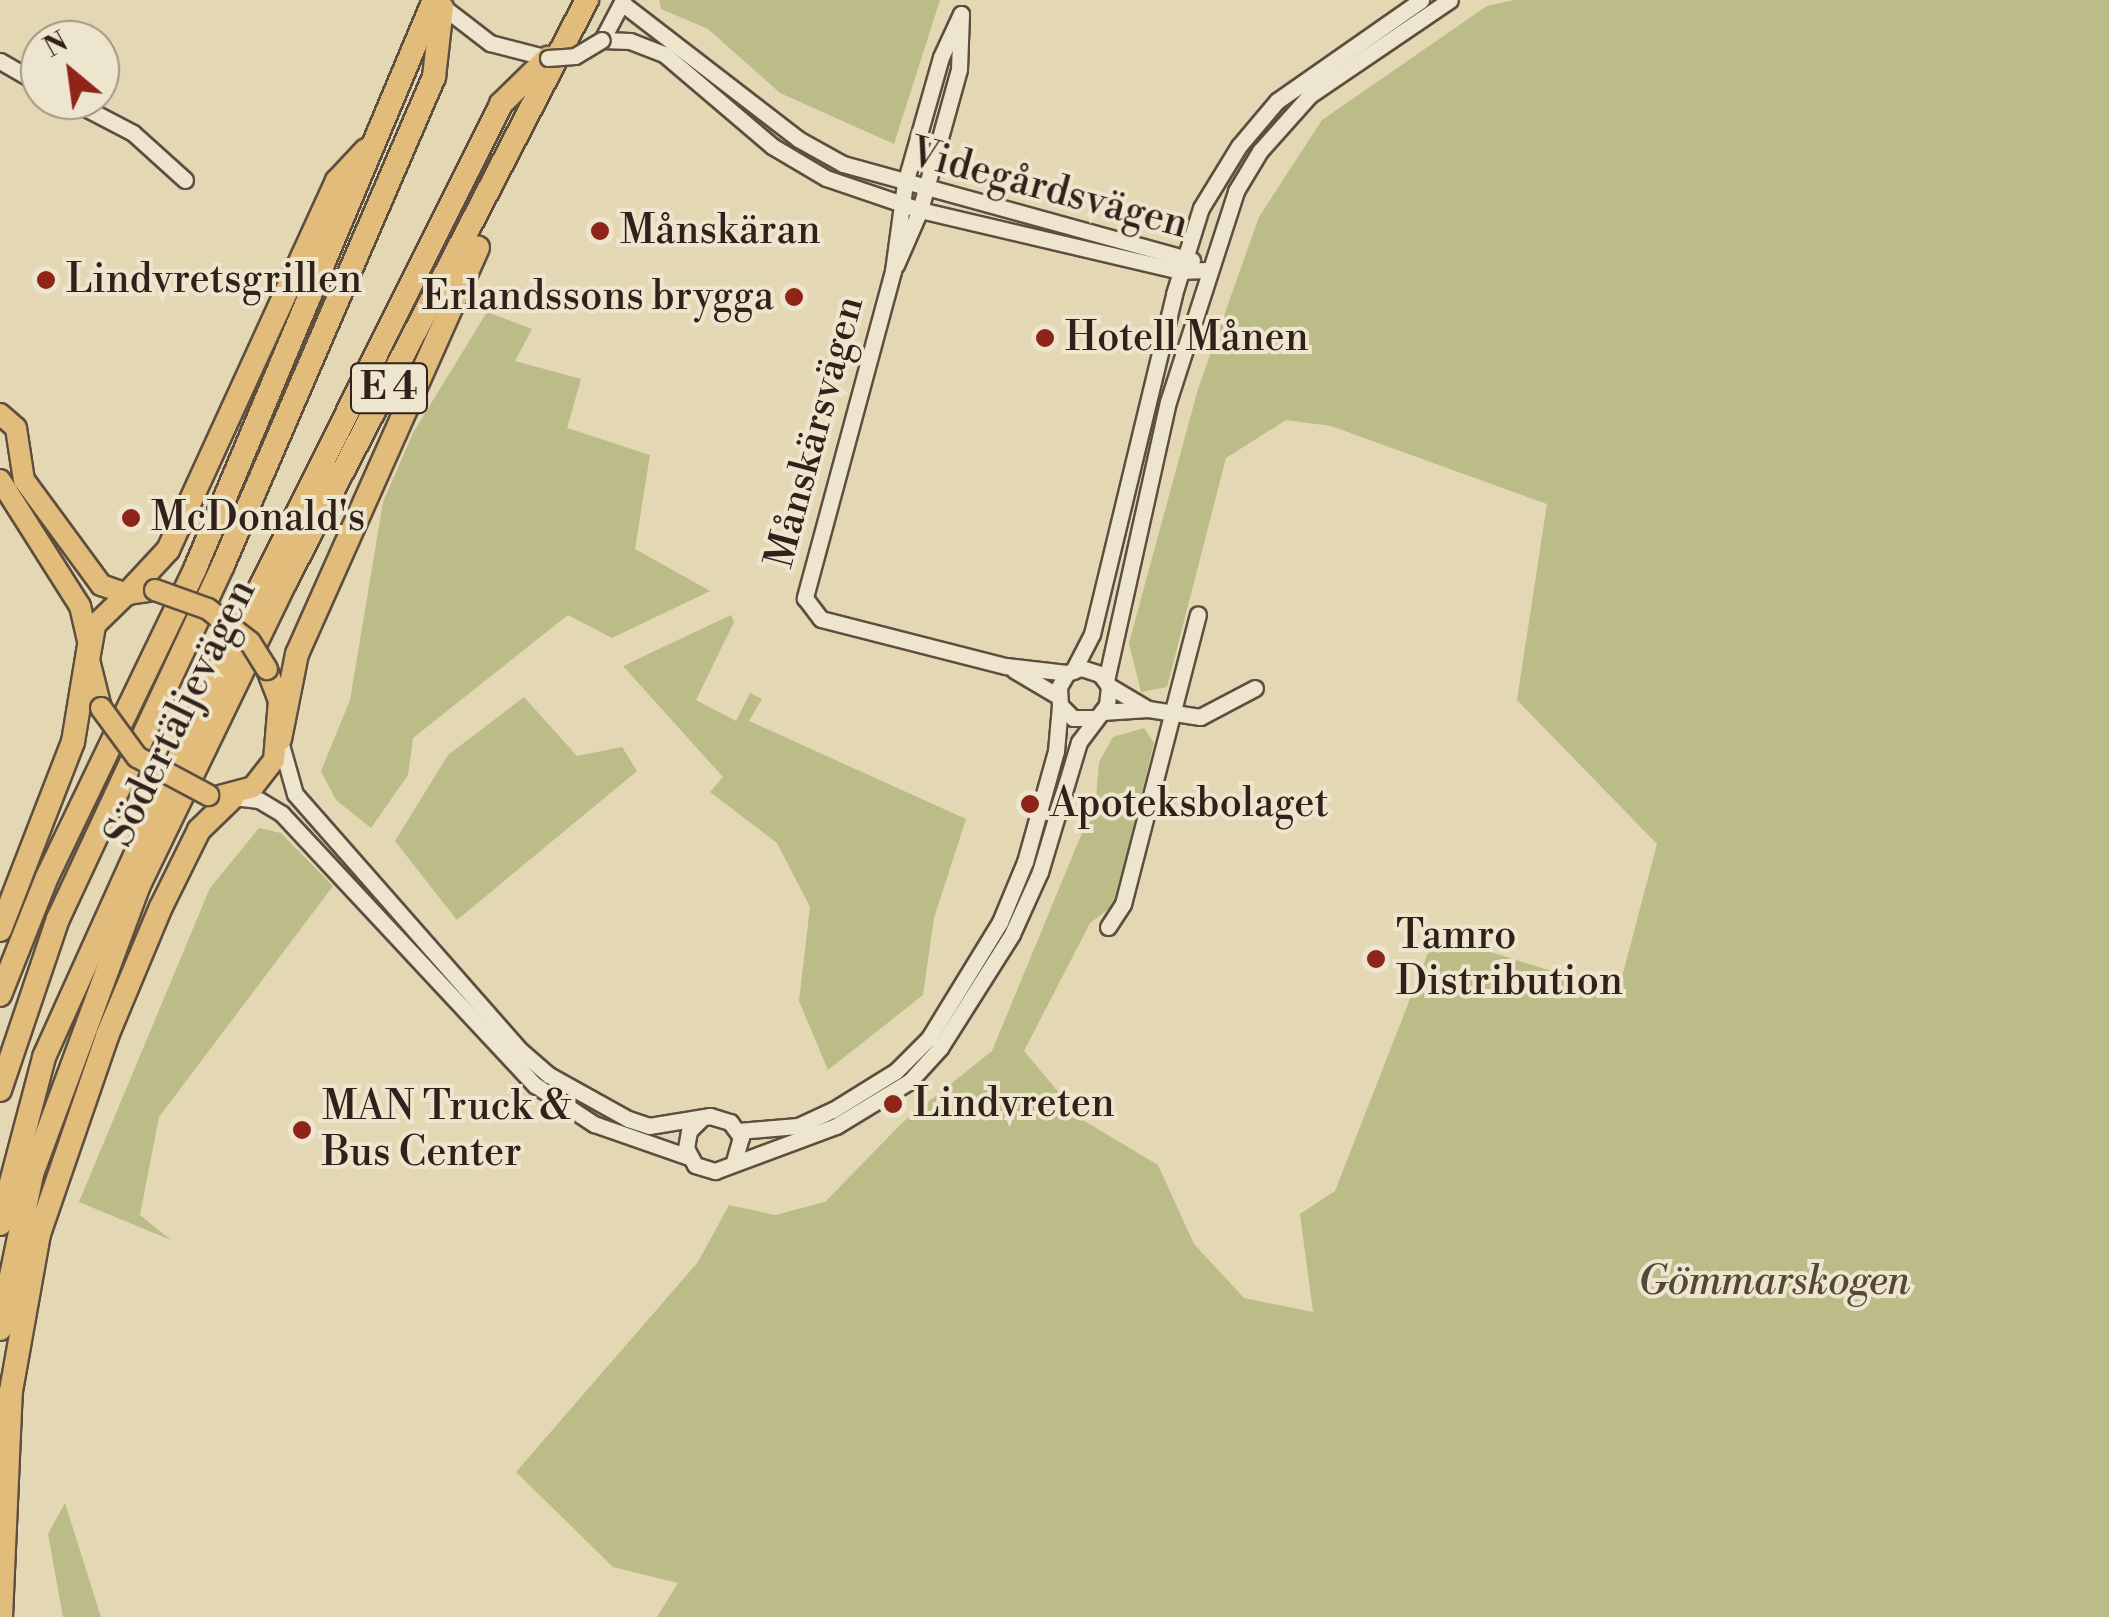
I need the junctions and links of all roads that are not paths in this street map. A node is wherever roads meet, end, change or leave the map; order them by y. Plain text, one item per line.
1 (587, 0) edge
2 (1422, 0) edge
3 (1450, 0) edge
4 (437, 2) edge
5 (624, 4) edge
6 (963, 7) edge
7 (607, 40) junction
8 (548, 58) junction
9 (543, 87) junction
10 (108, 120) edge
11 (376, 140) junction
12 (185, 180) dead end
13 (905, 183) junction
14 (927, 188) junction
15 (901, 205) junction
16 (920, 210) junction
17 (1182, 263) junction
18 (1207, 270) junction
19 (892, 271) junction
20 (0, 414) edge
21 (18, 446) junction
22 (0, 466) edge
23 (0, 480) edge
24 (127, 594) junction
25 (1198, 615) dead end
26 (89, 645) junction
27 (1006, 666) junction
28 (1070, 672) junction
29 (1108, 683) junction
30 (1254, 688) dead end
31 (1059, 700) junction
32 (1148, 708) junction
33 (1170, 714) junction
34 (1098, 715) junction
35 (280, 739) junction
36 (233, 797) junction
37 (1108, 928) dead end
38 (0, 930) edge
39 (0, 995) edge
40 (0, 1090) edge
41 (701, 1119) junction
42 (738, 1131) junction
43 (689, 1157) junction
44 (734, 1162) junction
45 (0, 1224) edge
46 (0, 1328) edge
47 (0, 1617) edge

1 - 9 highway, Södertäljevägen / E 4
2 - 17 street
3 - 18 street
4 - 8 street
4 - 11 highway, Södertäljevägen / E 4
4 - 40 highway
5 - 7 street
5 - 13 street, Videgårdsvägen
6 - 13 street, Månskärsvägen
6 - 14 street, Månskärsvägen
7 - 8 street, bridge
7 - 15 street, Videgårdsvägen
8 - 45 highway
9 - 35 highway
9 - 46 highway, Södertäljevägen / E 4
10 - 12 street
11 - 24 highway
11 - 39 highway, Södertäljevägen / E 4
13 - 14 street, Videgårdsvägen
13 - 15 street, Månskärsvägen
14 - 16 street, Månskärsvägen
14 - 17 street, Videgårdsvägen
15 - 16 street, Videgårdsvägen
15 - 19 street, Månskärsvägen
16 - 17 street, Videgårdsvägen
16 - 19 street, Månskärsvägen
17 - 18 street, Videgårdsvägen
17 - 28 street
18 - 29 street
19 - 27 street, Månskärsvägen
20 - 21 main road
21 - 22 main road
21 - 24 main road
23 - 26 main road
24 - 26 main road
24 - 35 main road, bridge
25 - 33 street
26 - 36 main road, bridge
26 - 38 highway
27 - 28 street
27 - 31 street
28 - 29 street
28 - 31 street
29 - 32 street
29 - 34 street
30 - 33 street
31 - 34 street
31 - 42 street
32 - 33 street
32 - 34 street
33 - 37 street
34 - 44 street
35 - 36 main road
35 - 41 street
36 - 43 street
36 - 47 highway
41 - 42 street
41 - 43 street
42 - 44 street
43 - 44 street

